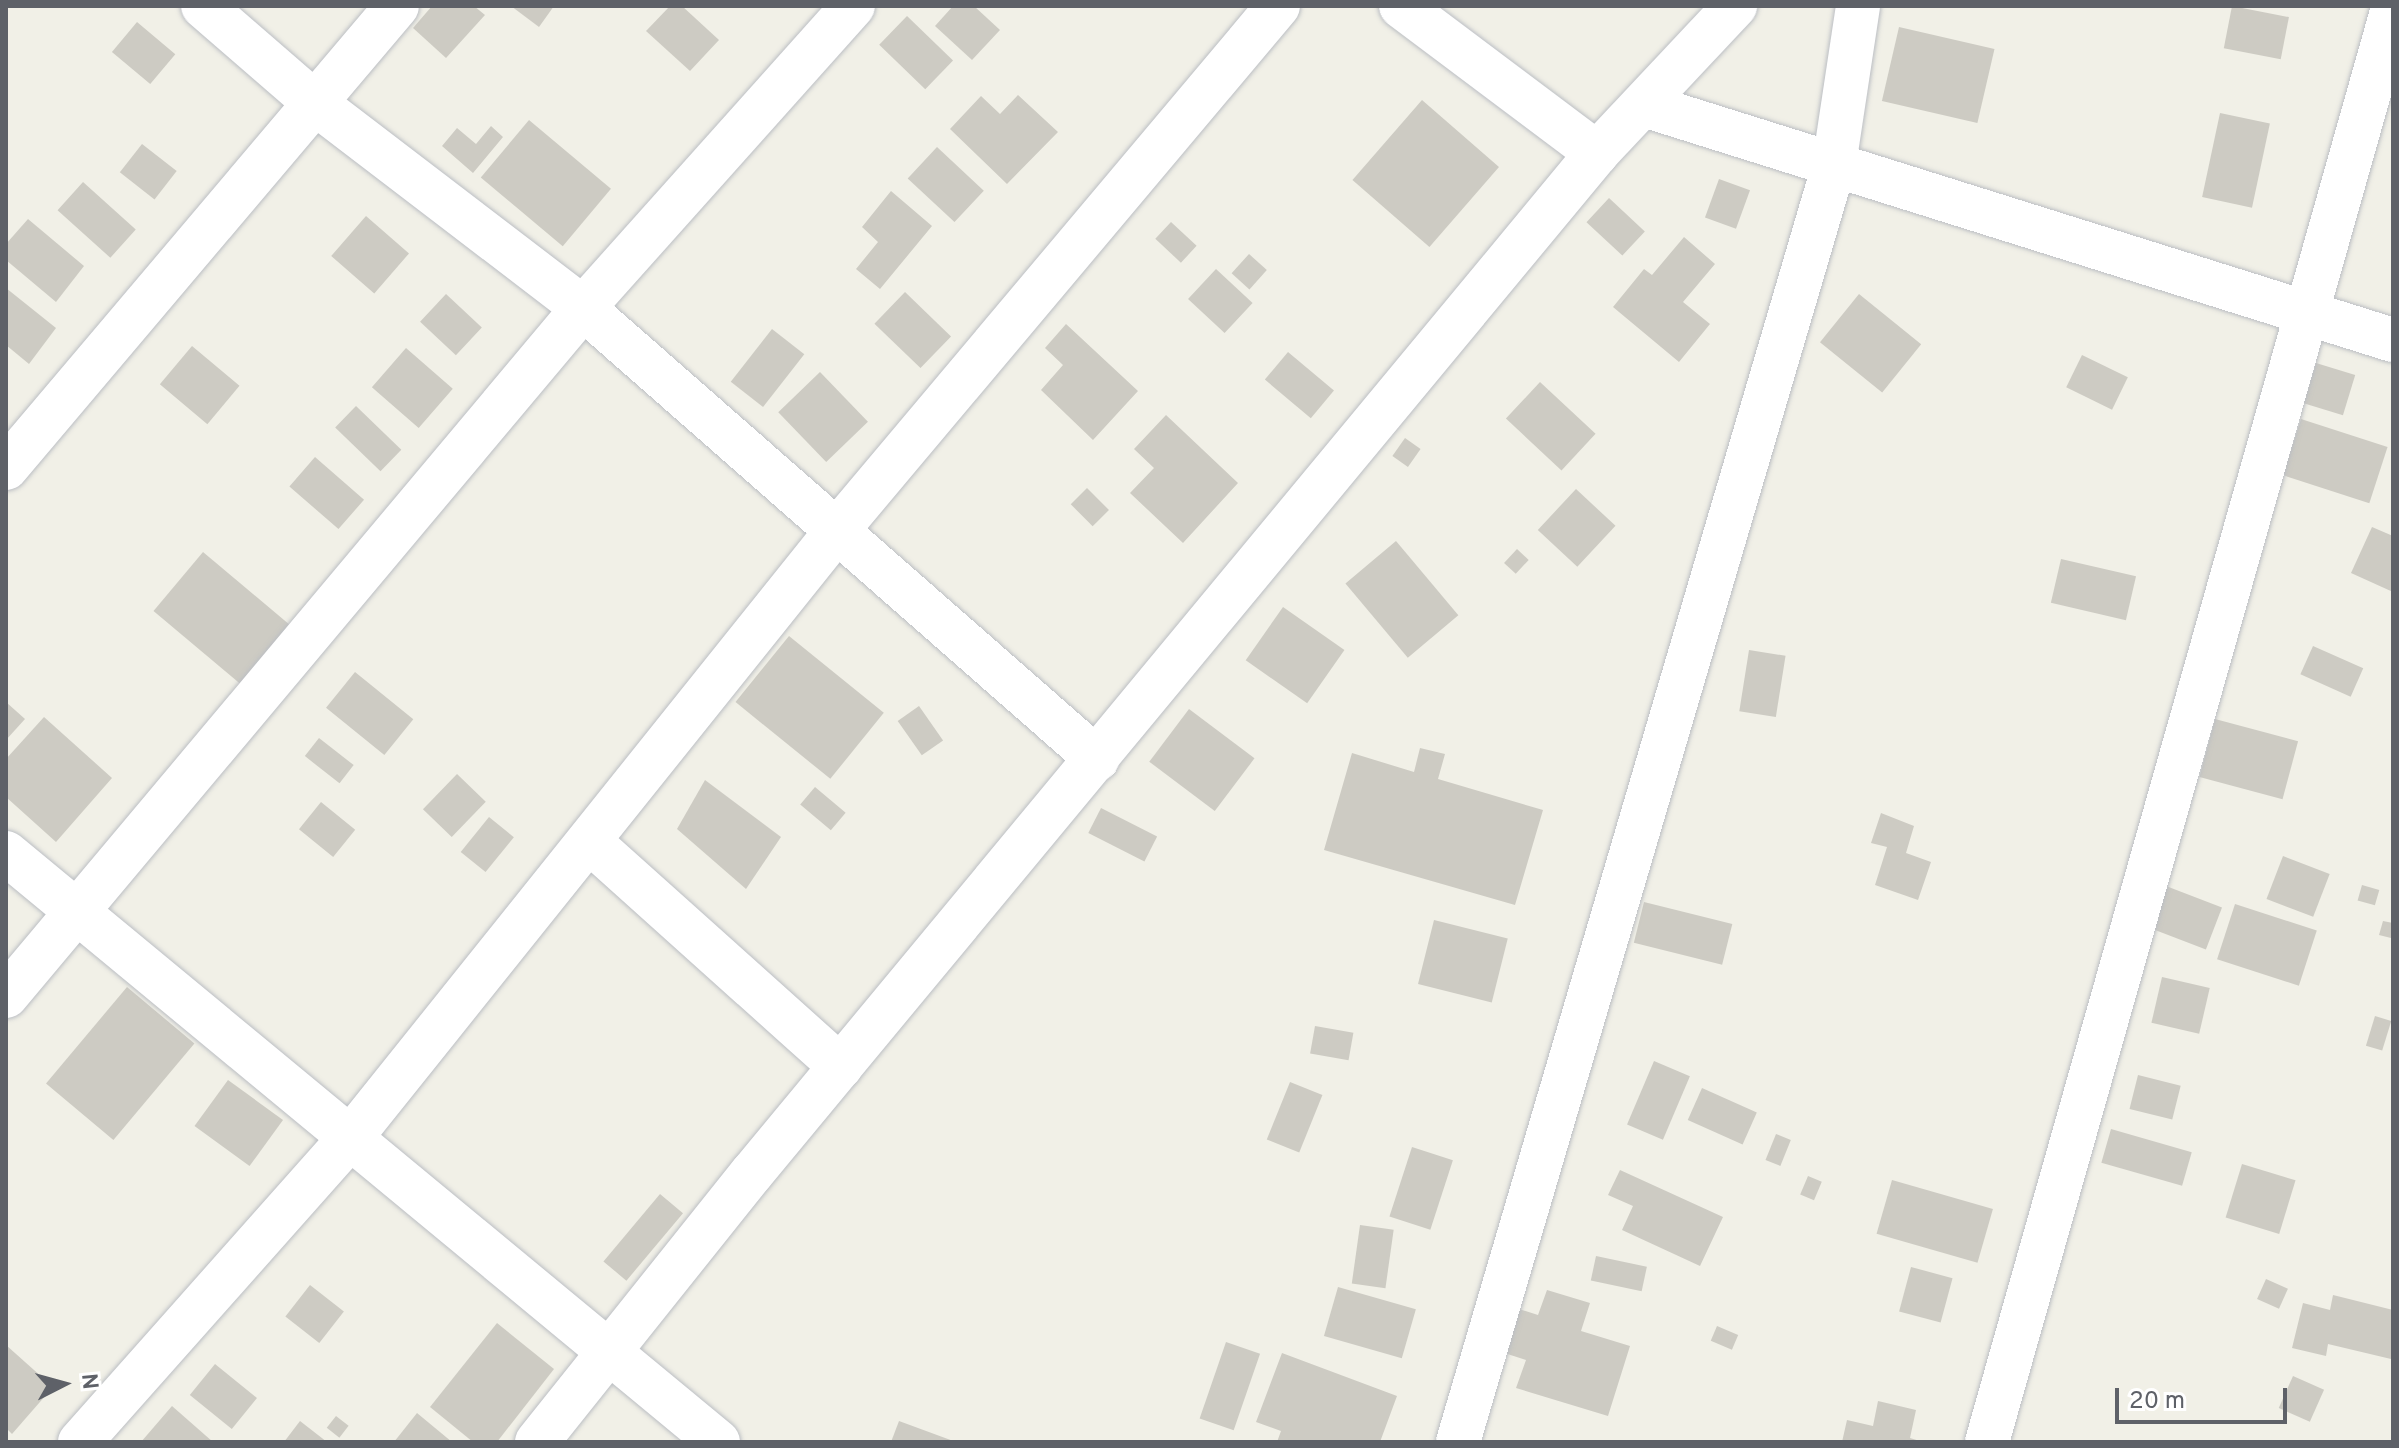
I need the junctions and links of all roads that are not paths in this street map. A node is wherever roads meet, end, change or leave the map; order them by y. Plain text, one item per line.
1 (203, 6) edge
2 (397, 6) edge
3 (853, 6) edge
4 (1278, 6) edge
5 (1401, 6) edge
6 (1735, 6) edge
7 (1858, 6) edge
8 (2393, 8) edge
9 (315, 103) junction
10 (1647, 106) junction
11 (1597, 153) junction
12 (1834, 165) junction
13 (583, 308) junction
14 (2306, 316) junction
15 (2393, 340) edge
16 (6, 468) edge
17 (839, 528) junction
18 (1097, 759) junction
19 (589, 841) junction
20 (6, 853) edge
21 (78, 913) junction
22 (6, 996) edge
23 (841, 1067) junction
24 (352, 1136) junction
25 (611, 1351) junction
26 (80, 1442) edge
27 (537, 1442) edge
28 (718, 1442) edge
29 (1455, 1442) edge
30 (1987, 1442) edge

1 - 9 street
2 - 9 street
3 - 13 street
4 - 17 street
5 - 11 street
6 - 10 street
7 - 12 street
8 - 14 street
9 - 13 street
9 - 16 street
10 - 11 street
10 - 12 street
11 - 18 street
12 - 14 street
12 - 29 street
13 - 17 street
13 - 21 street
14 - 15 street
14 - 30 street
17 - 18 street
17 - 19 street
18 - 23 street
19 - 23 street
19 - 24 street
20 - 21 street
21 - 22 street
21 - 24 street
23 - 25 street
24 - 25 street
24 - 26 street
25 - 27 street
25 - 28 street

